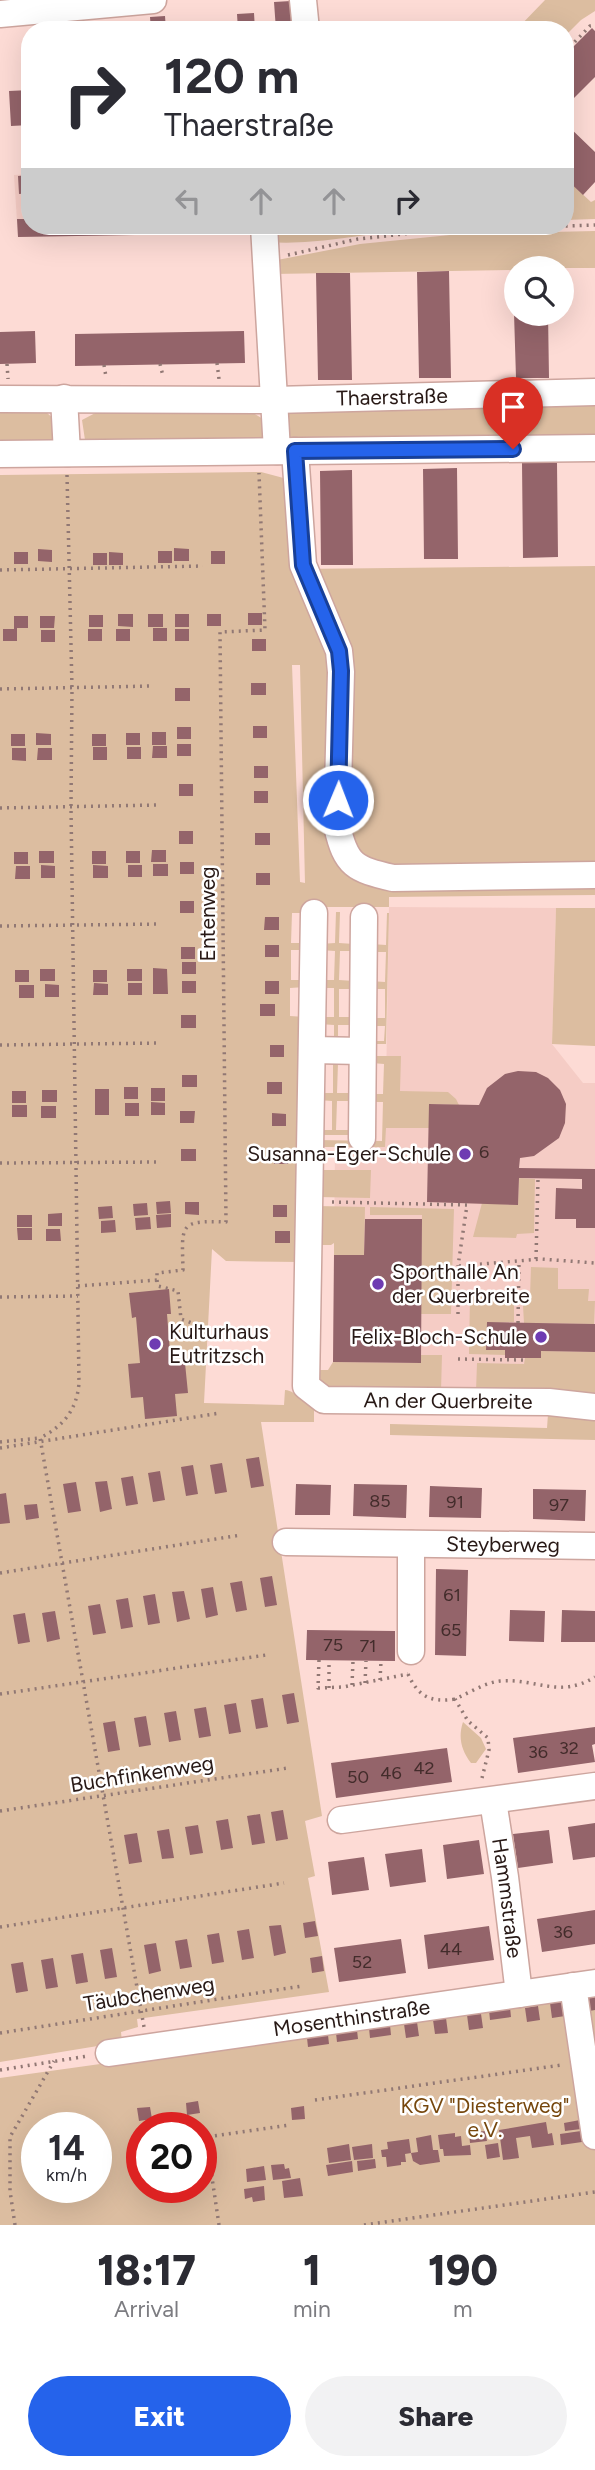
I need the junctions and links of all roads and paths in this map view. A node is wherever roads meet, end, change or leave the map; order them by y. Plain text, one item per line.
1 (153, 0) edge
2 (303, 0) edge
3 (0, 14) edge
4 (305, 21) edge
5 (595, 25) edge
6 (574, 43) edge
7 (595, 225) edge
8 (574, 226) edge
9 (265, 235) edge
10 (394, 235) edge
11 (266, 259) junction
12 (216, 363) dead end
13 (220, 384) dead end
14 (595, 392) edge
15 (64, 398) junction
16 (0, 399) edge
17 (274, 400) junction
18 (595, 448) edge
19 (277, 451) junction
20 (67, 453) junction
21 (0, 454) edge
22 (203, 566) dead end
23 (0, 570) edge
24 (70, 570) junction
25 (153, 687) dead end
26 (72, 688) junction
27 (0, 690) edge
28 (158, 805) dead end
29 (0, 807) edge
30 (71, 807) junction
31 (595, 875) edge
32 (314, 913) dead end
33 (364, 917) dead end
34 (159, 924) dead end
35 (72, 925) junction
36 (0, 926) edge
37 (159, 1043) dead end
38 (0, 1045) edge
39 (74, 1045) junction
40 (312, 1050) junction
41 (362, 1051) junction
42 (362, 1138) dead end
43 (0, 1163) edge
44 (76, 1163) junction
45 (161, 1163) dead end
46 (538, 1179) dead end
47 (309, 1202) junction
48 (537, 1259) junction
49 (519, 1261) junction
50 (595, 1263) edge
51 (458, 1266) junction
52 (156, 1280) junction
53 (78, 1286) junction
54 (78, 1296) junction
55 (0, 1297) edge
56 (458, 1314) dead end
57 (517, 1323) dead end
58 (214, 1332) dead end
59 (421, 1339) dead end
60 (458, 1339) dead end
61 (523, 1358) dead end
62 (458, 1359) dead end
63 (595, 1407) edge
64 (220, 1413) dead end
65 (41, 1440) junction
66 (0, 1443) edge
67 (0, 1448) edge
68 (241, 1535) dead end
69 (286, 1542) dead end
70 (411, 1544) junction
71 (595, 1546) edge
72 (62, 1564) junction
73 (0, 1573) edge
74 (266, 1655) dead end
75 (319, 1660) dead end
76 (329, 1661) dead end
77 (353, 1661) dead end
78 (366, 1661) dead end
79 (381, 1661) dead end
80 (409, 1662) junction
81 (595, 1677) edge
82 (380, 1680) junction
83 (83, 1682) junction
84 (365, 1683) junction
85 (352, 1685) junction
86 (328, 1688) junction
87 (0, 1694) edge
88 (455, 1699) junction
89 (288, 1768) dead end
90 (595, 1786) edge
91 (103, 1795) junction
92 (488, 1802) junction
93 (0, 1811) edge
94 (341, 1820) dead end
95 (284, 1883) dead end
96 (123, 1909) junction
97 (0, 1927) edge
98 (584, 1984) edge
99 (302, 1986) dead end
100 (519, 1994) junction
101 (141, 2011) junction
102 (142, 2018) dead end
103 (0, 2033) edge
104 (108, 2053) joint
105 (54, 2061) junction
106 (584, 2062) junction
107 (0, 2070) edge
108 (315, 2100) dead end
109 (289, 2125) dead end
110 (595, 2136) edge
111 (595, 2192) edge
112 (15, 2225) edge
113 (219, 2225) edge
114 (365, 2225) edge

1 - 3 street
2 - 4 street
5 - 6 path
7 - 8 path
9 - 11 street
10 - 11 path
11 - 17 street
12 - 13 path
14 - 17 street, Thaerstraße
15 - 16 street, Thaerstraße
15 - 17 street, Thaerstraße
15 - 20 street
17 - 19 street
18 - 19 street
19 - 20 street
19 - 31 street
19 - 52 path, Entenweg
20 - 21 street
20 - 24 path
22 - 24 path
23 - 24 path
24 - 26 path
25 - 26 path
26 - 27 path
26 - 30 path
28 - 30 path
29 - 30 path
30 - 35 path
32 - 40 street
33 - 41 street
34 - 35 path
35 - 36 path
35 - 39 path
37 - 39 path
38 - 39 path
39 - 44 path
40 - 41 street
40 - 47 street
41 - 42 street
43 - 44 path
44 - 45 path
44 - 53 path
46 - 48 path
47 - 51 path
47 - 63 street, An der Querbreite
48 - 49 path
48 - 50 path
49 - 51 path
49 - 57 path
51 - 56 path
52 - 53 path, Entenweg
52 - 58 path
53 - 54 path
54 - 55 path
54 - 65 path
59 - 60 path
61 - 62 path
64 - 65 path
65 - 66 path
65 - 67 path
65 - 72 path
68 - 72 path
69 - 70 street, Steyberweg
70 - 71 street, Steyberweg
70 - 80 street
72 - 73 path
72 - 83 path
74 - 83 path
75 - 86 path
76 - 86 path
77 - 85 path
78 - 84 path
79 - 82 path
80 - 82 path
80 - 88 path
81 - 88 path
82 - 84 path
83 - 87 path
83 - 91 path
84 - 85 path
85 - 86 path
88 - 92 path
89 - 91 path, Buchfinkenweg
90 - 92 street
91 - 93 path, Buchfinkenweg
91 - 96 path
92 - 94 street
92 - 100 street, Hammstraße
95 - 96 path
96 - 97 path
96 - 101 path
98 - 100 street, Mosenthinstraße
98 - 106 street
99 - 101 path, Täubchenweg
100 - 104 street, Mosenthinstraße
101 - 102 path
101 - 103 path, Täubchenweg
104 - 105 path
105 - 107 path
105 - 112 path
106 - 108 path
106 - 110 street
109 - 113 path
111 - 114 path

